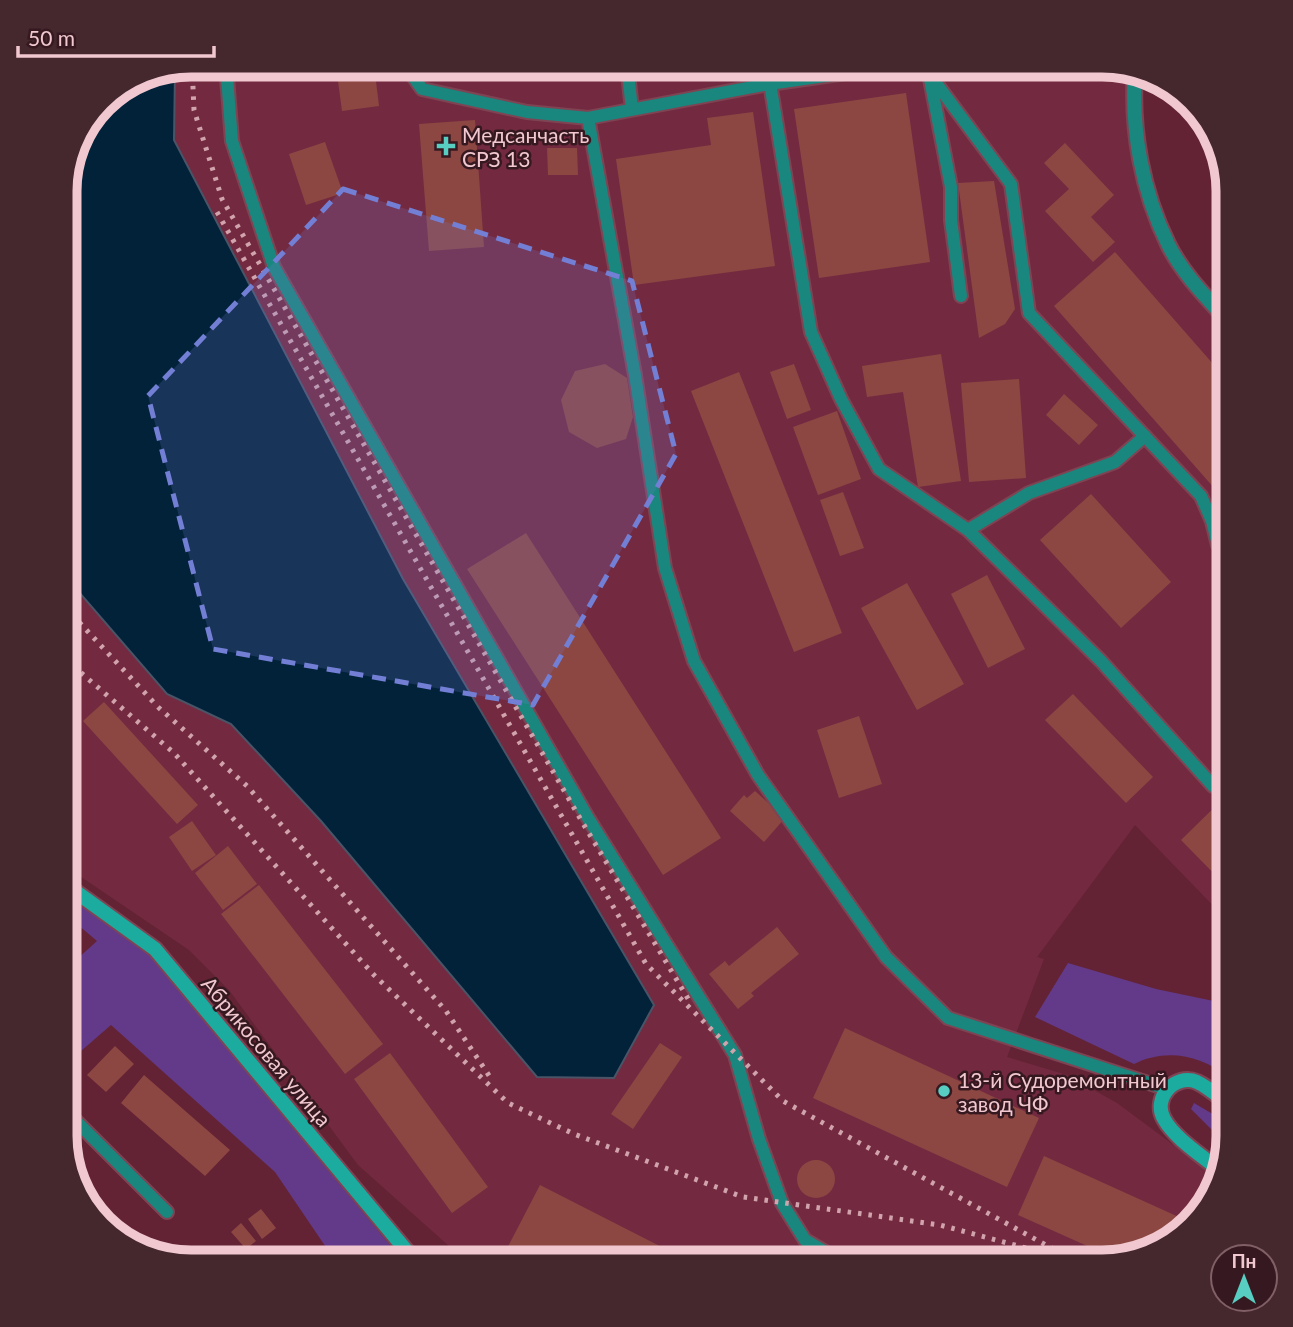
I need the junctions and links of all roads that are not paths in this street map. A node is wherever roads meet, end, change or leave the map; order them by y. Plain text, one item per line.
1 (227, 77) edge
2 (414, 77) edge
3 (628, 77) edge
4 (768, 77) edge
5 (818, 77) edge
6 (930, 77) edge
7 (931, 77) edge
8 (1134, 82) edge
9 (769, 84) junction
10 (632, 109) junction
11 (588, 118) junction
12 (961, 296) dead end
13 (1216, 308) edge
14 (1145, 436) junction
15 (968, 530) junction
16 (1216, 537) edge
17 (1213, 786) dead end
18 (77, 893) edge
19 (1167, 1089) junction
20 (1216, 1095) edge
21 (77, 1122) edge
22 (1212, 1164) edge
23 (167, 1212) dead end
24 (406, 1250) edge
25 (822, 1250) edge

1 - 25 lane
2 - 11 lane
3 - 10 lane
4 - 9 lane
5 - 9 lane
6 - 12 lane
7 - 14 lane
8 - 13 street
9 - 10 lane
9 - 15 lane
10 - 11 lane
11 - 19 lane
14 - 15 lane
14 - 16 lane
15 - 17 lane
18 - 24 main road, Абрикосовая улица
19 - 20 main road
19 - 22 main road
21 - 23 lane

